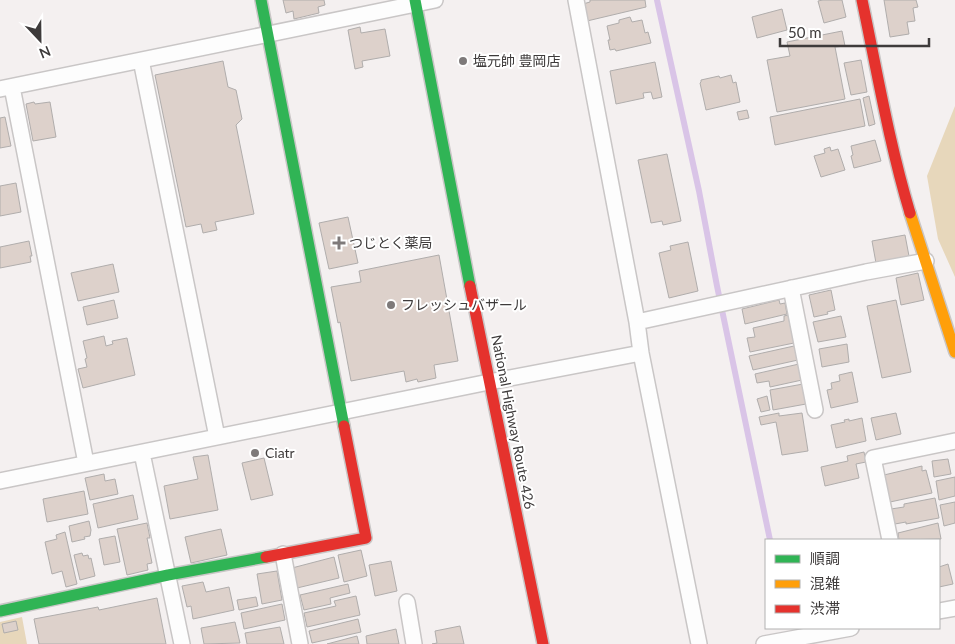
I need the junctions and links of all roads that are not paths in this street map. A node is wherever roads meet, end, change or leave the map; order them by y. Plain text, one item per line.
1 (261, 0) edge
2 (435, 0) edge
3 (576, 0) edge
4 (862, 0) edge
5 (416, 2) edge
6 (268, 34) junction
7 (140, 60) junction
8 (6, 88) edge
9 (926, 261) junction
10 (791, 288) junction
11 (637, 322) junction
12 (955, 352) edge
13 (641, 353) junction
14 (489, 382) junction
15 (815, 410) dead end
16 (341, 412) junction
17 (217, 437) junction
18 (955, 441) edge
19 (142, 452) junction
20 (86, 463) junction
21 (0, 481) edge
22 (890, 539) edge
23 (283, 554) junction
24 (168, 575) junction
25 (407, 602) dead end
26 (955, 608) edge
27 (0, 611) edge
28 (940, 611) edge
29 (846, 629) edge
30 (771, 643) edge
31 (182, 644) edge
32 (300, 644) edge
33 (414, 644) edge
34 (543, 644) edge
35 (699, 644) edge

1 - 6 main road
2 - 5 street
3 - 11 street
4 - 9 main road
5 - 6 street
5 - 14 main road, National Highway Route 426
6 - 7 street
6 - 16 main road
7 - 8 street
7 - 17 street
8 - 20 street
9 - 10 street
9 - 12 main road
10 - 11 street
10 - 15 street
11 - 13 street
13 - 14 street
13 - 35 street
14 - 16 street
14 - 34 main road, National Highway Route 426
16 - 17 street
16 - 23 main road
17 - 19 street
18 - 22 street
19 - 20 street
19 - 24 street
20 - 21 street
23 - 24 main road
23 - 32 street
24 - 27 main road
24 - 31 street
25 - 33 street
26 - 28 street
29 - 30 street

